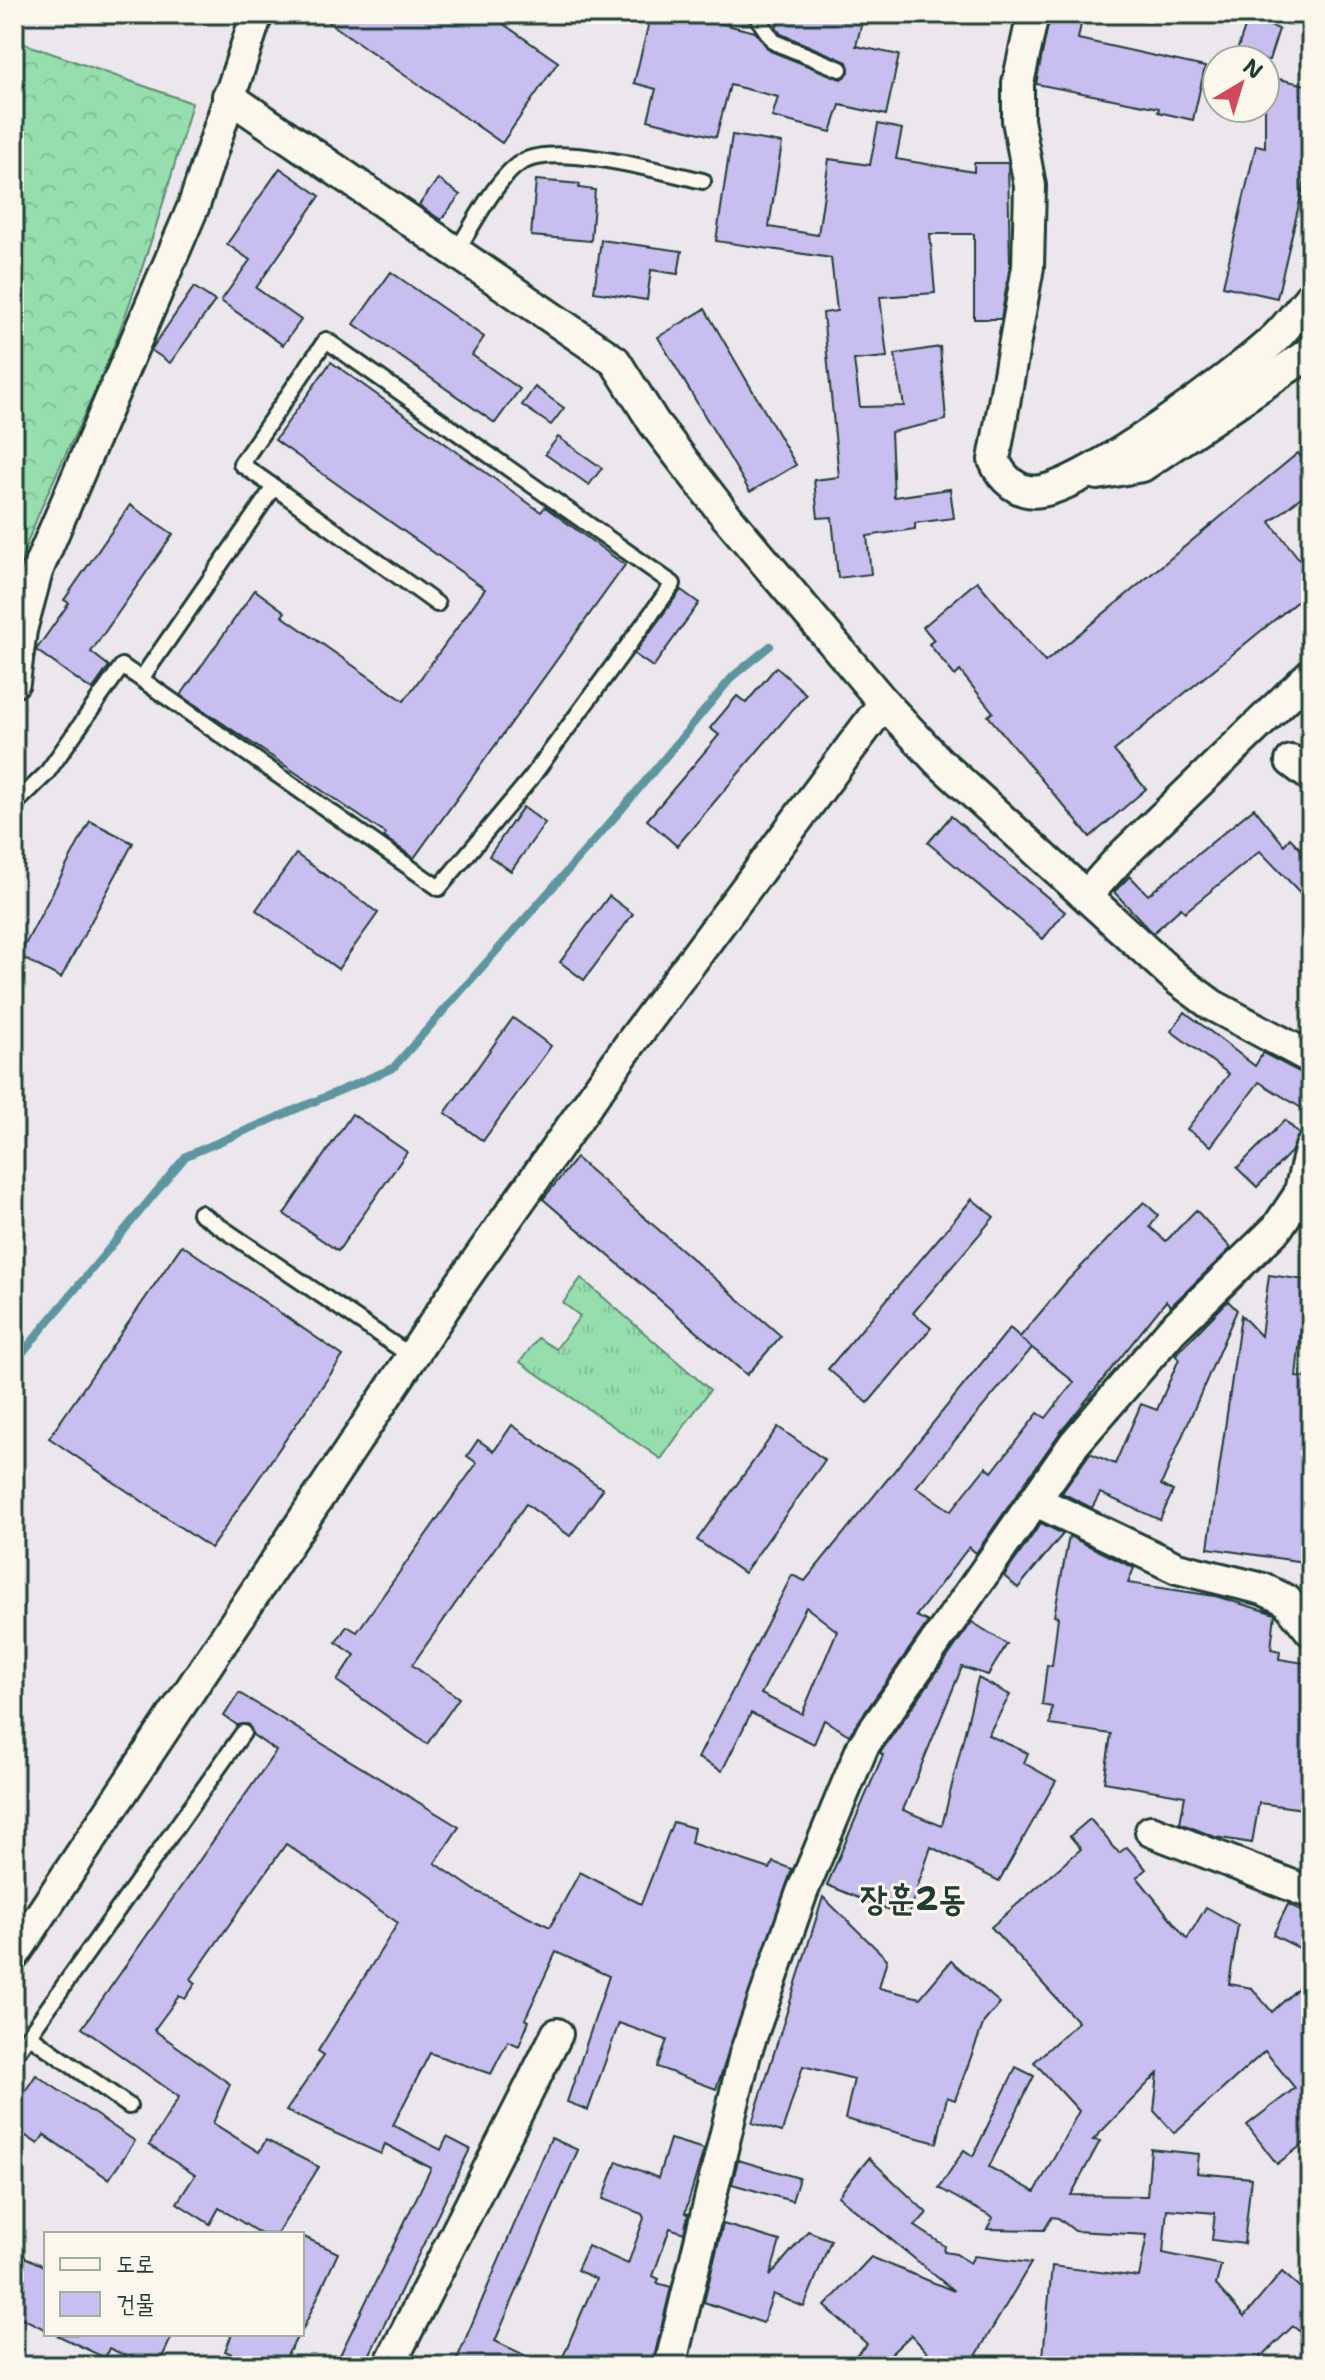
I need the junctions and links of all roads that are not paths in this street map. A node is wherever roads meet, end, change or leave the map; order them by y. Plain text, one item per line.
1 (257, 14) edge
2 (755, 14) edge
3 (1033, 14) edge
4 (840, 69) dead end
5 (228, 96) junction
6 (703, 181) dead end
7 (457, 250) junction
8 (1311, 296) edge
9 (1311, 352) edge
10 (1083, 476) junction
11 (274, 487) junction
12 (437, 604) dead end
13 (1311, 674) edge
14 (141, 679) junction
15 (14, 682) edge
16 (884, 703) junction
17 (14, 805) edge
18 (1087, 895) junction
19 (1311, 1058) edge
20 (1311, 1147) edge
21 (200, 1213) dead end
22 (411, 1356) junction
23 (1036, 1501) junction
24 (1311, 1631) edge
25 (243, 1733) dead end
26 (1151, 1831) dead end
27 (1311, 1893) edge
28 (14, 1955) edge
29 (557, 2034) dead end
30 (30, 2036) junction
31 (14, 2056) edge
32 (129, 2106) dead end
33 (389, 2366) edge
34 (670, 2366) edge

1 - 5 street
2 - 4 lane
3 - 10 street
5 - 7 street
5 - 15 street
6 - 7 lane
7 - 16 street
8 - 10 street
9 - 10 street
11 - 12 lane
11 - 14 lane
11 - 14 lane
13 - 18 street
14 - 17 lane
16 - 18 street
16 - 22 street
18 - 19 street
20 - 23 street
21 - 22 lane
22 - 28 street
23 - 24 street
23 - 34 street
25 - 30 lane
26 - 27 street
29 - 33 street
30 - 31 lane
30 - 32 lane

